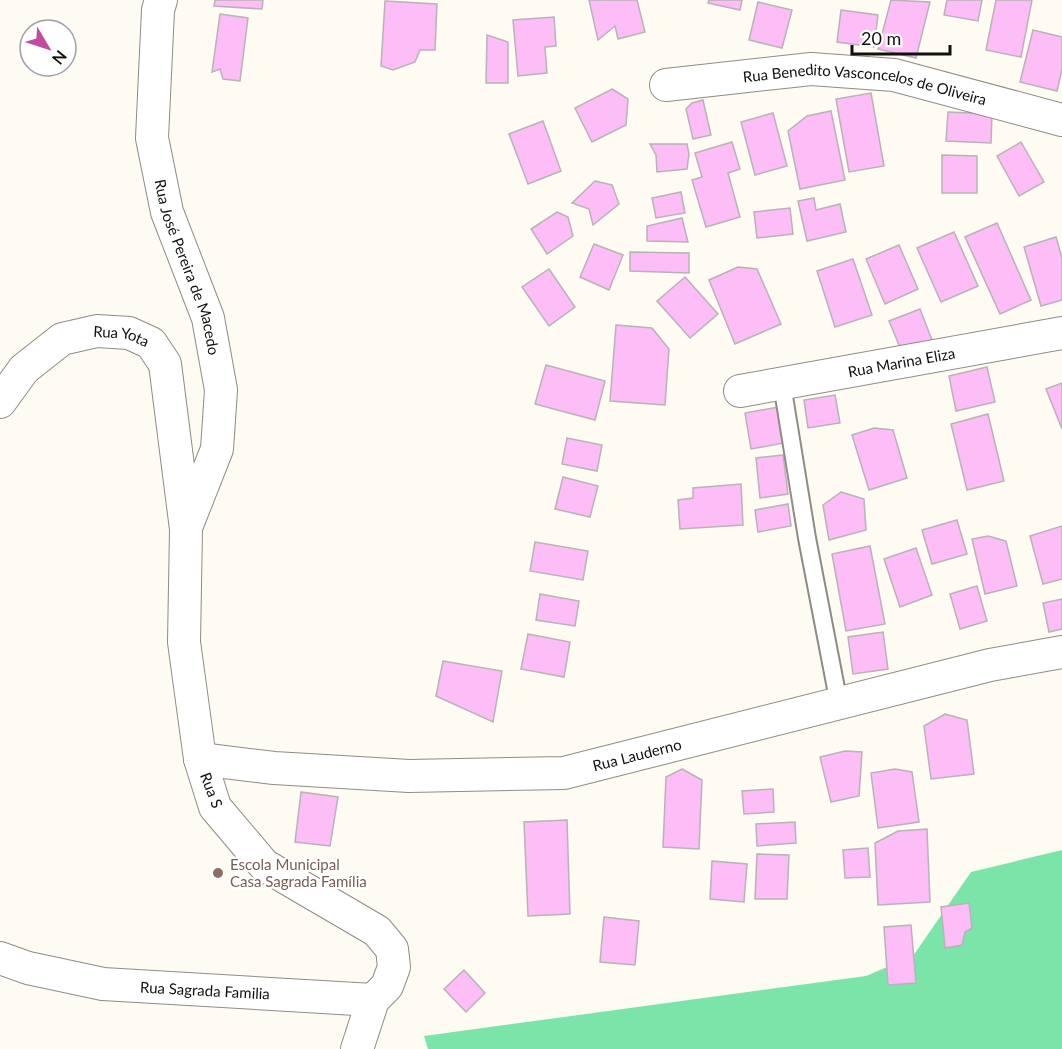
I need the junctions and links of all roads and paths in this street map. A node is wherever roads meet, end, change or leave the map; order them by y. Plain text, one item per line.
1 (161, 0) edge
2 (666, 85) dead end
3 (1062, 120) edge
4 (1062, 333) edge
5 (782, 384) junction
6 (740, 391) dead end
7 (0, 402) edge
8 (186, 529) junction
9 (1062, 652) edge
10 (839, 704) junction
11 (200, 759) junction
12 (0, 958) edge
13 (373, 1000) junction
14 (357, 1049) edge

1 - 8 street, Rua José Pereira de Macedo
2 - 3 street, Rua Benedito Vasconcelos de Oliveira
4 - 5 street, Rua Marina Eliza
5 - 6 street, Rua Marina Eliza
5 - 10 lane
7 - 8 street, Rua Yota
8 - 11 street, Rua S
9 - 10 street, Rua Lauderno
10 - 11 street, Rua Lauderno
11 - 13 street, Rua S
12 - 13 street, Rua Sagrada Familia
13 - 14 street

